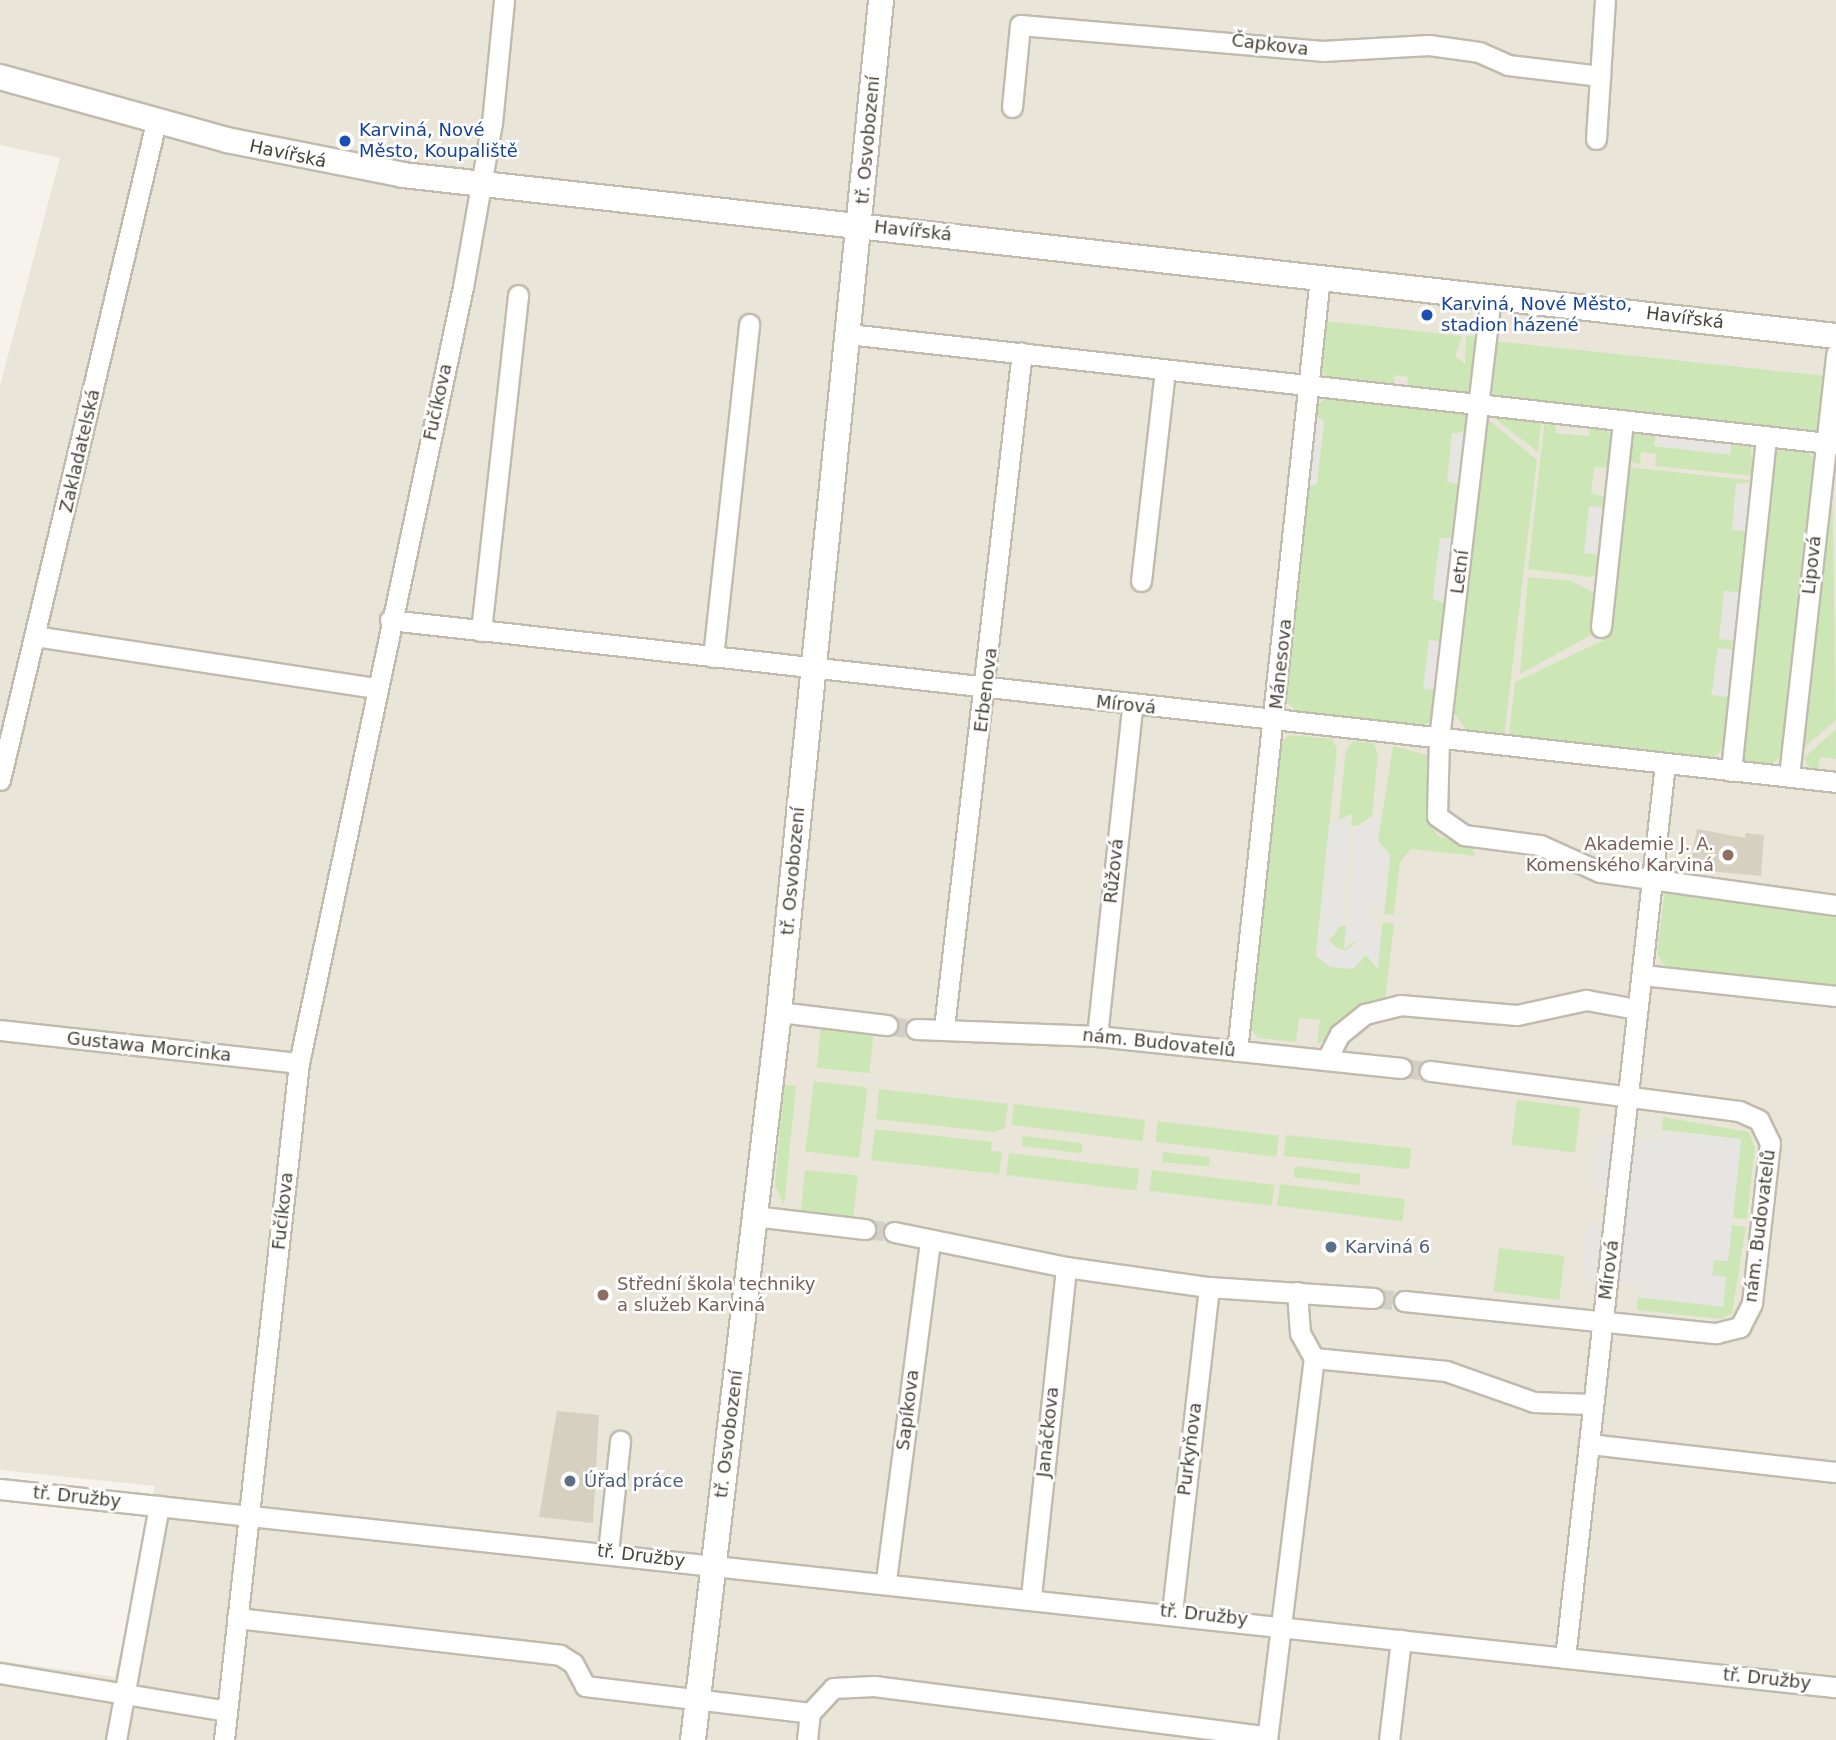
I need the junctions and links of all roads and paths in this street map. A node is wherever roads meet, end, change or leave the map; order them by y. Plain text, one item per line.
1 (504, 0) edge
2 (881, 0) edge
3 (1605, 0) edge
4 (1600, 76) junction
5 (0, 77) edge
6 (1012, 107) dead end
7 (156, 122) junction
8 (1596, 139) dead end
9 (480, 183) junction
10 (861, 225) junction
11 (1320, 277) junction
12 (518, 295) dead end
13 (1491, 296) junction
14 (749, 324) dead end
15 (848, 334) junction
16 (1836, 336) edge
17 (1022, 352) junction
18 (1836, 354) edge
19 (1165, 370) junction
20 (1309, 386) junction
21 (1481, 404) junction
22 (1623, 420) junction
23 (1766, 436) junction
24 (1830, 443) edge
25 (1141, 581) dead end
26 (390, 620) junction
27 (1601, 627) dead end
28 (481, 631) junction
29 (35, 636) junction
30 (713, 657) junction
31 (812, 670) junction
32 (375, 688) junction
33 (986, 690) junction
34 (1132, 706) junction
35 (1275, 721) junction
36 (1439, 739) junction
37 (1665, 764) junction
38 (1731, 771) junction
39 (1789, 776) junction
40 (0, 780) edge
41 (1836, 782) edge
42 (1655, 882) junction
43 (1836, 905) edge
44 (1643, 975) junction
45 (1836, 996) edge
46 (1637, 1009) junction
47 (779, 1012) junction
48 (887, 1026) tunnel mouth
49 (944, 1028) junction
50 (916, 1029) tunnel mouth
51 (0, 1030) edge
52 (1097, 1036) junction
53 (1237, 1051) junction
54 (1327, 1059) junction
55 (299, 1063) junction
56 (1401, 1068) tunnel mouth
57 (1430, 1071) tunnel mouth
58 (1630, 1096) junction
59 (754, 1216) junction
60 (865, 1228) tunnel mouth
61 (894, 1232) tunnel mouth
62 (930, 1240) junction
63 (1066, 1268) junction
64 (1209, 1287) junction
65 (1297, 1292) junction
66 (1374, 1298) tunnel mouth
67 (1404, 1301) tunnel mouth
68 (1603, 1324) junction
69 (1314, 1358) junction
70 (1591, 1404) junction
71 (620, 1441) dead end
72 (1589, 1444) junction
73 (1836, 1472) edge
74 (0, 1489) edge
75 (159, 1506) junction
76 (249, 1513) junction
77 (608, 1552) junction
78 (714, 1565) junction
79 (886, 1580) junction
80 (1031, 1596) junction
81 (1172, 1612) junction
82 (237, 1618) junction
83 (1281, 1624) junction
84 (1401, 1640) junction
85 (1565, 1658) junction
86 (0, 1673) edge
87 (1836, 1687) edge
88 (125, 1692) junction
89 (697, 1700) junction
90 (226, 1711) junction
91 (810, 1713) junction
92 (1267, 1738) edge
93 (117, 1740) edge
94 (224, 1740) edge
95 (693, 1740) edge
96 (807, 1740) edge
97 (1389, 1740) edge

1 - 9 street, Fučíkova
2 - 10 street, tř. Osvobození
3 - 4 street
4 - 6 street, Čapkova
4 - 8 street
5 - 7 street, Havířská
7 - 9 street, Havířská
7 - 29 street, Zakladatelská
9 - 10 street, Havířská
9 - 26 street, Fučíkova
10 - 11 street, Havířská
10 - 15 street, tř. Osvobození
11 - 13 street, Havířská
11 - 20 street, Mánesova
12 - 28 street
13 - 16 street, Havířská
13 - 21 street, Letní
14 - 30 street
15 - 17 street
15 - 31 street, tř. Osvobození
17 - 19 street
17 - 33 street, Erbenova
18 - 24 street, Lipová
19 - 20 street
19 - 25 street
20 - 21 street
20 - 35 street, Mánesova
21 - 22 street
21 - 36 street, Letní
22 - 23 street
22 - 27 street
23 - 24 street
23 - 38 street
24 - 39 street, Lipová
26 - 28 street
26 - 32 street, Fučíkova
28 - 30 street
29 - 32 street
29 - 40 street, Zakladatelská
30 - 31 street
31 - 33 street, Mírová
31 - 47 street, tř. Osvobození
32 - 55 street, Fučíkova
33 - 34 street, Mírová
33 - 49 street, Erbenova
34 - 35 street, Mírová
34 - 52 street, Růžová
35 - 36 street, Mírová
35 - 53 street, Mánesova
36 - 37 street, Mírová
36 - 42 street
37 - 38 street, Mírová
37 - 42 street, Mírová
38 - 39 street, Mírová
39 - 41 street, Mírová
42 - 43 street
42 - 44 street, Mírová
44 - 45 street
44 - 46 street, Mírová
46 - 54 street
46 - 58 street, Mírová
47 - 48 street
47 - 59 street, tř. Osvobození
49 - 50 street, nám. Budovatelů
49 - 52 street, nám. Budovatelů
51 - 55 street, Gustawa Morcinka
52 - 53 street, nám. Budovatelů
53 - 54 street, nám. Budovatelů
54 - 56 street, nám. Budovatelů
55 - 76 street, Fučíkova
57 - 58 street, nám. Budovatelů
58 - 68 street, Mírová
58 - 68 street, nám. Budovatelů
59 - 60 street
59 - 78 street, tř. Osvobození
61 - 62 street
62 - 63 street
62 - 79 street, Sapíkova
63 - 64 street
63 - 80 street, Janáčkova
64 - 65 street
64 - 81 street, Purkyňova
65 - 66 street
65 - 69 street
67 - 68 street, nám. Budovatelů
68 - 70 street, Mírová
69 - 70 street
69 - 83 street
70 - 72 street, Mírová
71 - 77 street
72 - 73 street
72 - 85 street, Mírová
74 - 75 street, tř. Družby
75 - 76 street, tř. Družby
75 - 88 street
76 - 77 street, tř. Družby
76 - 82 street, Fučíkova
77 - 78 street, tř. Družby
78 - 79 street, tř. Družby
78 - 89 street, tř. Osvobození
79 - 80 street, tř. Družby
80 - 81 street, tř. Družby
81 - 83 street, tř. Družby
82 - 89 street
82 - 90 street, Fučíkova
83 - 84 street, tř. Družby
83 - 92 street
84 - 85 street, tř. Družby
84 - 97 street
85 - 87 street, tř. Družby
86 - 88 street
88 - 90 street
88 - 93 street
89 - 91 street
89 - 95 street, tř. Osvobození
90 - 94 street, Fučíkova
91 - 92 street
91 - 96 street

